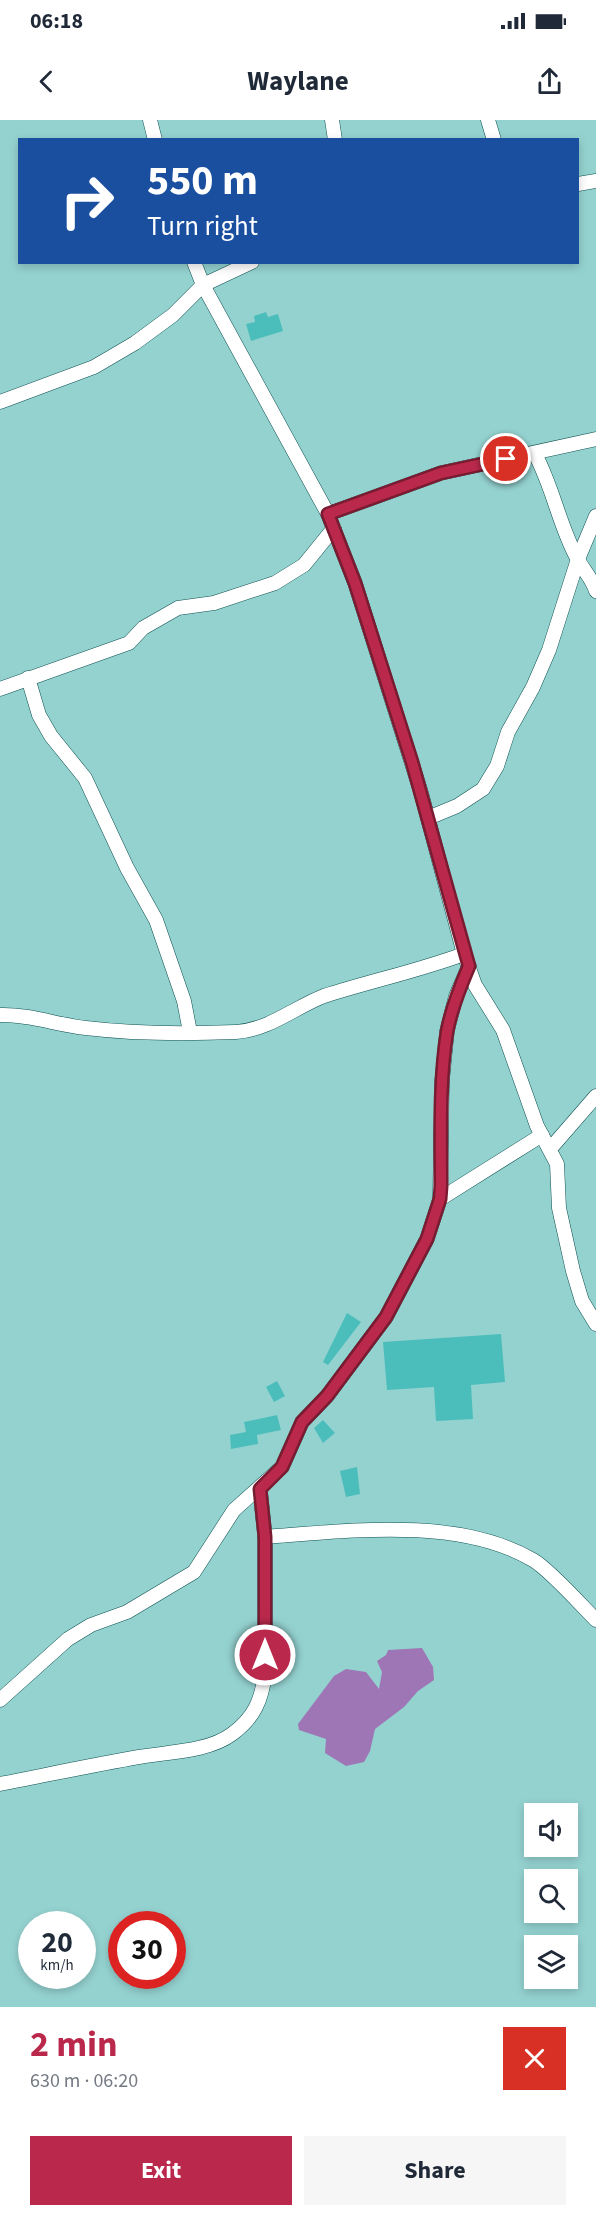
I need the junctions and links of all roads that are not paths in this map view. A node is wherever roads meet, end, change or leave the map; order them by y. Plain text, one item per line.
1 (150, 120) edge
2 (332, 120) edge
3 (488, 120) edge
4 (154, 138) edge
5 (335, 138) edge
6 (493, 138) edge
7 (596, 181) edge
8 (579, 184) edge
9 (195, 264) edge
10 (248, 264) edge
11 (203, 285) junction
12 (0, 402) edge
13 (596, 439) edge
14 (535, 454) junction
15 (328, 514) junction
16 (596, 516) edge
17 (334, 528) junction
18 (578, 559) junction
19 (596, 591) edge
20 (28, 678) junction
21 (0, 689) edge
22 (428, 818) junction
23 (466, 960) junction
24 (0, 1015) edge
25 (190, 1032) junction
26 (596, 1096) edge
27 (542, 1135) junction
28 (550, 1149) junction
29 (440, 1199) junction
30 (596, 1324) edge
31 (260, 1489) junction
32 (265, 1537) junction
33 (596, 1620) edge
34 (0, 1700) edge
35 (0, 1784) edge

1 - 4 street
2 - 5 street
3 - 6 street
7 - 8 street
9 - 11 street
10 - 11 street
11 - 12 street
11 - 15 street
13 - 14 street
14 - 15 street
14 - 18 street
15 - 17 street
16 - 18 street
17 - 20 street
17 - 22 street
18 - 19 street
18 - 22 street
20 - 21 street
20 - 25 street
22 - 23 street
23 - 25 street
23 - 27 street
23 - 29 street
24 - 25 street
26 - 28 street
27 - 28 street
27 - 29 street
28 - 30 street
29 - 31 street
31 - 32 street
31 - 34 street
32 - 33 street
32 - 35 street

